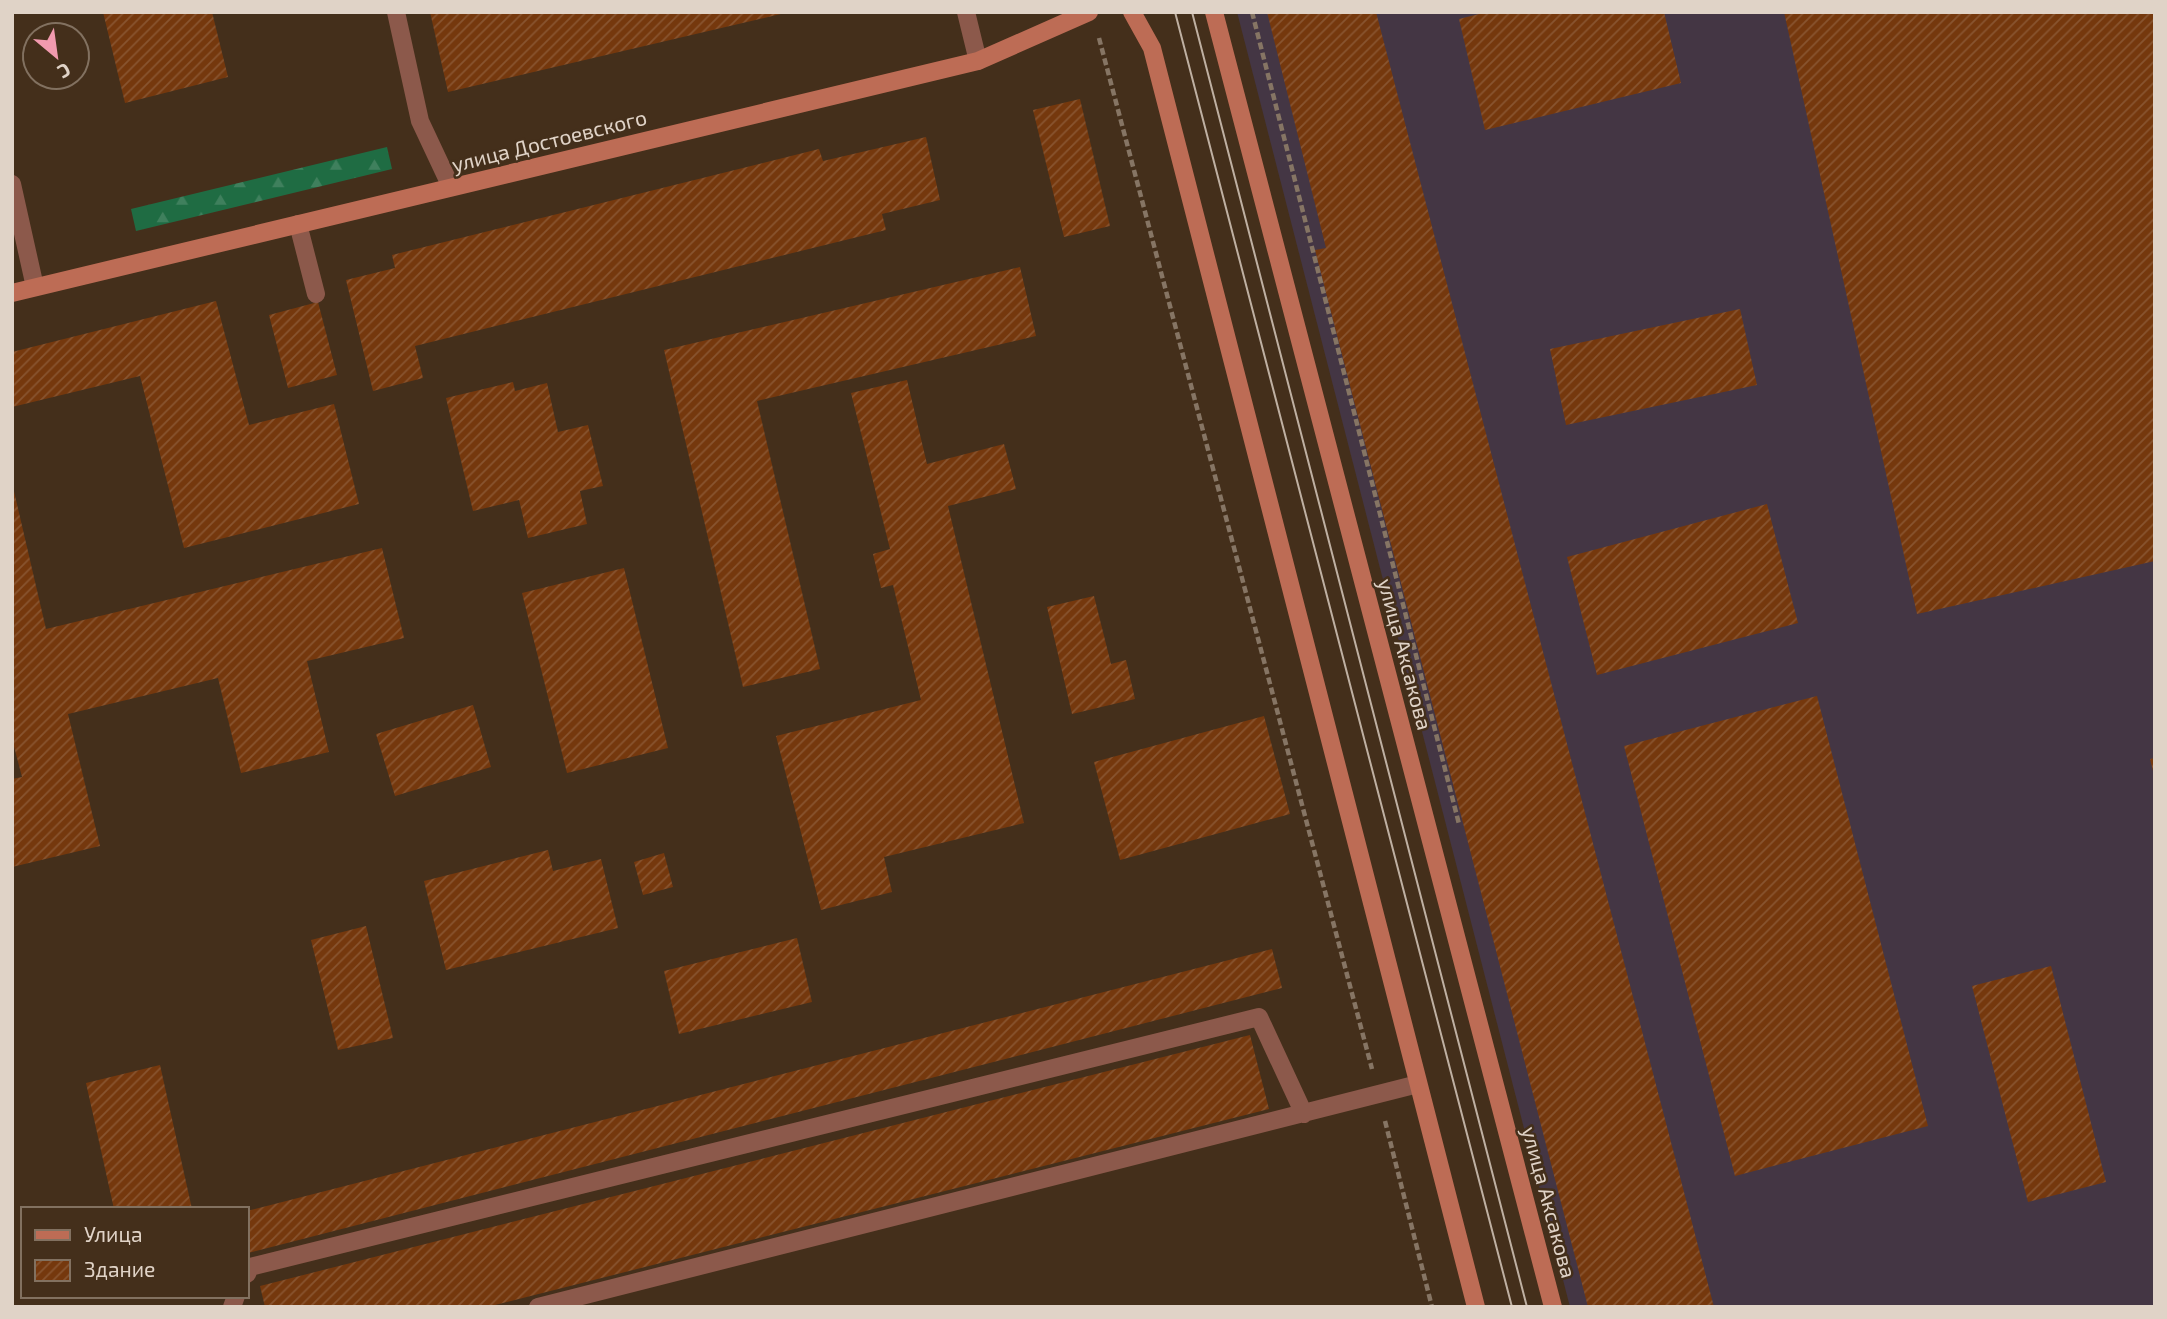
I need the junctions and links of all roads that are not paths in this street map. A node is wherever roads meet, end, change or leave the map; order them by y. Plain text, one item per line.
1 (396, 12) edge
2 (966, 12) edge
3 (1089, 12) edge
4 (1132, 12) edge
5 (1214, 12) edge
6 (978, 61) junction
7 (12, 184) edge
8 (451, 187) junction
9 (298, 224) junction
10 (35, 287) junction
11 (12, 293) edge
12 (316, 294) dead end
13 (1418, 1084) junction
14 (1304, 1114) junction
15 (248, 1272) edge
16 (538, 1307) edge
17 (1476, 1307) edge
18 (1553, 1307) edge

1 - 8 street
2 - 6 street
3 - 6 street, улица Достоевского
4 - 13 street
5 - 18 street, улица Аксакова
6 - 8 street, улица Достоевского
7 - 10 street
8 - 9 street, улица Достоевского
9 - 10 street, улица Достоевского
9 - 12 street
10 - 11 street, улица Достоевского
13 - 14 street
13 - 17 street
14 - 15 street
14 - 16 street

